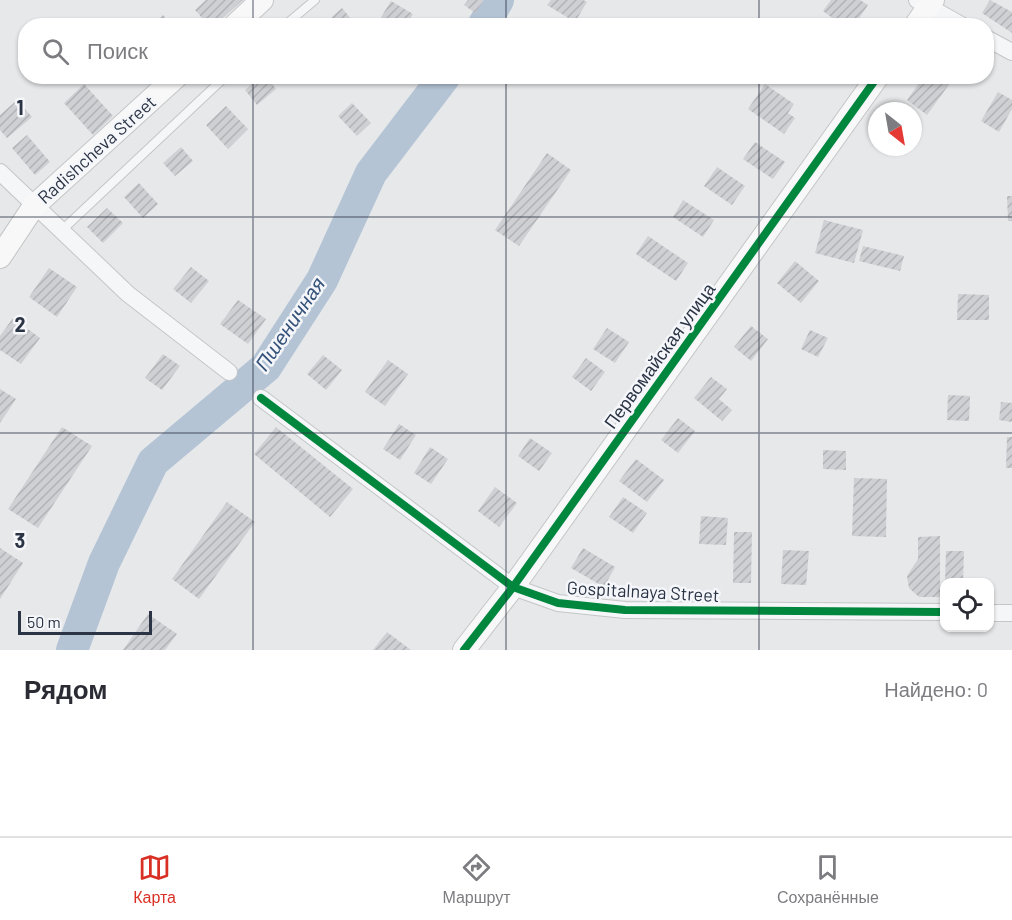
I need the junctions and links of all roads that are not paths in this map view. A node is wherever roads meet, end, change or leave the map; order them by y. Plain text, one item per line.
1 (262, 0) edge
2 (315, 0) edge
3 (926, 2) edge
4 (243, 18) edge
5 (294, 18) edge
6 (919, 18) edge
7 (951, 18) edge
8 (994, 42) edge
9 (1012, 52) edge
10 (168, 84) edge
11 (217, 84) edge
12 (872, 84) edge
13 (0, 172) edge
14 (34, 206) junction
15 (61, 231) junction
16 (0, 257) edge
17 (229, 372) dead end
18 (261, 398) dead end
19 (513, 587) junction
20 (940, 612) edge
21 (994, 613) edge
22 (1012, 613) edge
23 (464, 650) edge

1 - 4 street
2 - 5 lane
3 - 6 street
3 - 7 street
8 - 9 street
10 - 14 street, Radishcheva Street
11 - 15 lane
12 - 19 street, Первомайская улица
13 - 14 street
14 - 15 street
14 - 16 street, Radishcheva Street
15 - 17 street
18 - 19 street, Gospitalnaya Street
19 - 20 street, Gospitalnaya Street
19 - 23 street, Первомайская улица
21 - 22 street

